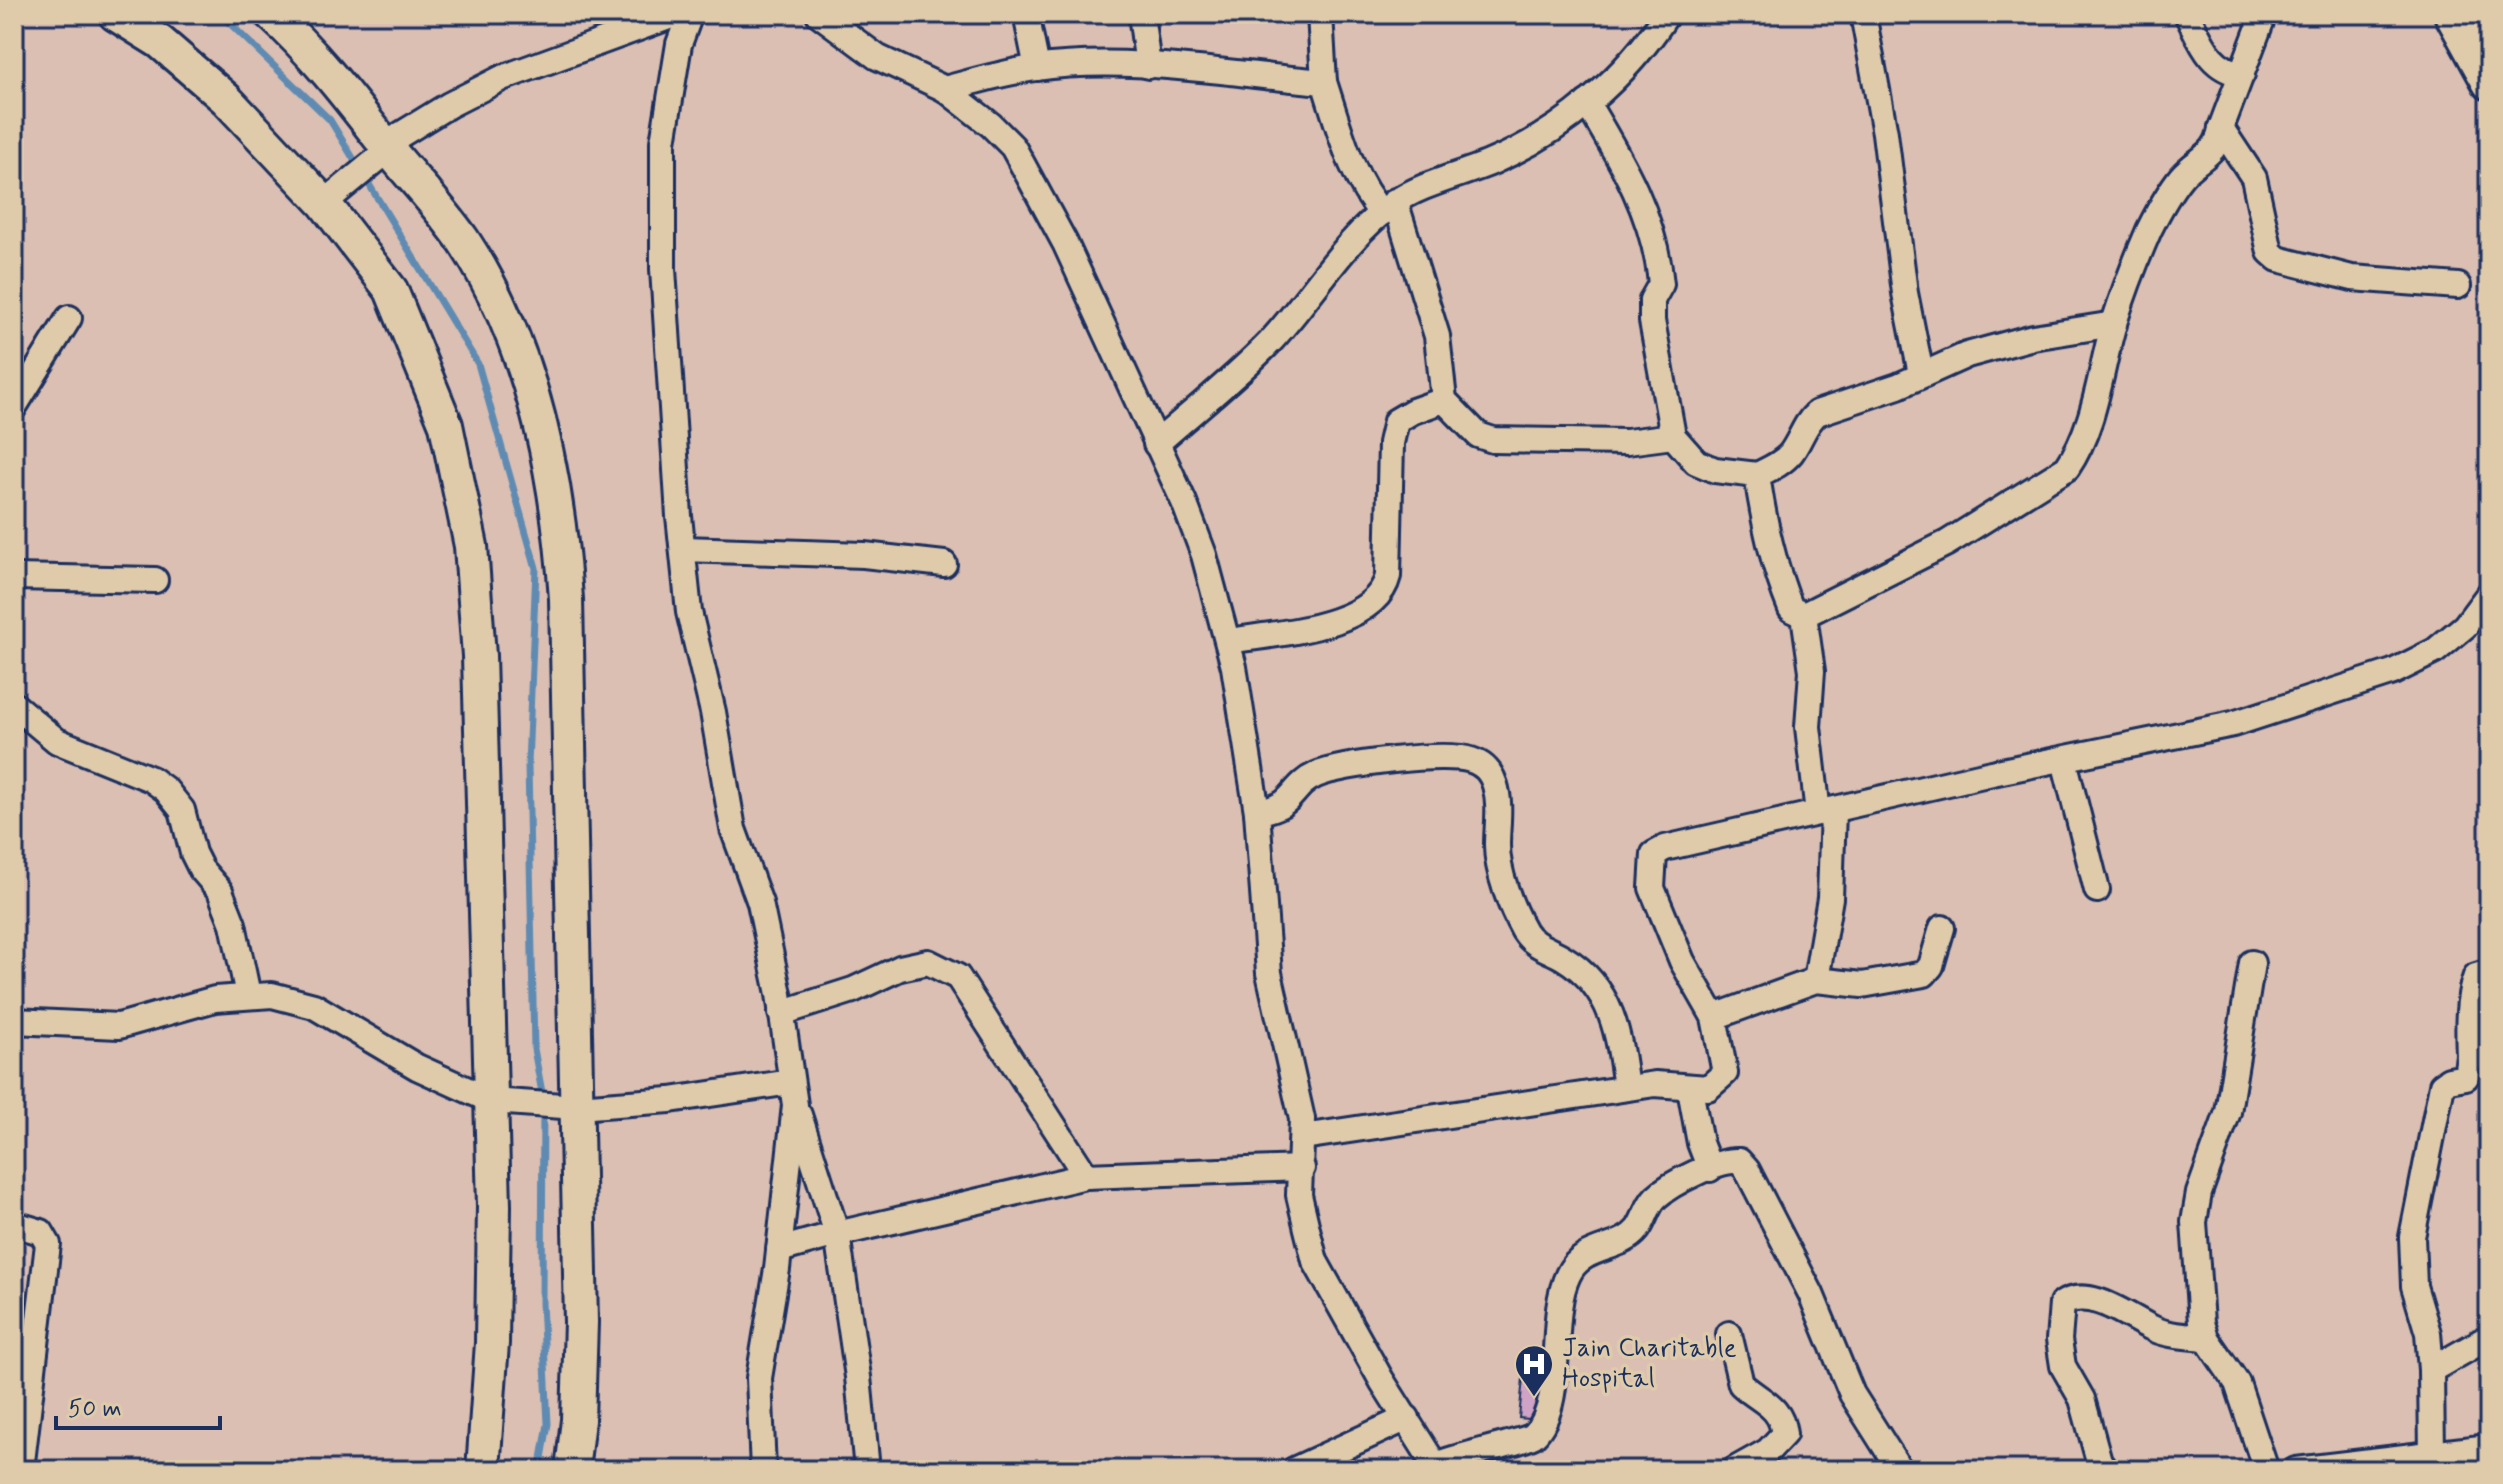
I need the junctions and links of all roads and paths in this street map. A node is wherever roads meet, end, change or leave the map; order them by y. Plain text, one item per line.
1 (115, 14) edge
2 (271, 14) edge
3 (677, 14) edge
4 (690, 14) edge
5 (819, 14) edge
6 (1026, 14) edge
7 (1141, 14) edge
8 (1320, 14) edge
9 (1667, 14) edge
10 (1863, 14) edge
11 (2187, 14) edge
12 (2264, 14) edge
13 (2451, 14) edge
14 (2476, 14) edge
15 (2489, 36) edge
16 (1148, 66) junction
17 (1037, 68) junction
18 (2242, 74) junction
19 (1324, 82) junction
20 (2489, 83) edge
21 (945, 89) junction
22 (1587, 103) junction
23 (2221, 128) junction
24 (384, 145) junction
25 (329, 189) junction
26 (1389, 207) junction
27 (2458, 286) dead end
28 (69, 318) dead end
29 (2114, 324) junction
30 (1921, 374) junction
31 (1444, 400) junction
32 (14, 407) edge
33 (1673, 436) junction
34 (1156, 444) junction
35 (1757, 475) junction
36 (683, 549) junction
37 (944, 564) dead end
38 (14, 577) edge
39 (155, 580) dead end
40 (2489, 594) edge
41 (1804, 615) junction
42 (1229, 641) junction
43 (14, 705) edge
44 (2064, 760) junction
45 (1826, 811) junction
46 (1257, 812) junction
47 (2097, 890) dead end
48 (1942, 928) dead end
49 (2252, 963) dead end
50 (2489, 972) edge
51 (1816, 980) junction
52 (248, 995) junction
53 (781, 1013) junction
54 (1714, 1017) junction
55 (14, 1021) edge
56 (2479, 1055) edge
57 (1626, 1088) junction
58 (1690, 1089) junction
59 (793, 1093) junction
60 (505, 1103) junction
61 (562, 1107) junction
62 (1303, 1137) junction
63 (1302, 1168) junction
64 (1710, 1169) junction
65 (1086, 1176) junction
66 (14, 1224) edge
67 (837, 1234) junction
68 (779, 1250) junction
69 (1729, 1334) dead end
70 (2489, 1337) edge
71 (2206, 1338) junction
72 (2431, 1370) junction
73 (1407, 1418) junction
74 (2489, 1447) edge
75 (2432, 1456) junction
76 (1437, 1467) edge
77 (21, 1470) edge
78 (483, 1470) edge
79 (572, 1470) edge
80 (763, 1470) edge
81 (867, 1470) edge
82 (1294, 1470) edge
83 (1734, 1470) edge
84 (1900, 1470) edge
85 (2106, 1470) edge
86 (2266, 1470) edge
87 (2296, 1470) edge

1 - 25 street
2 - 24 street
3 - 24 street
4 - 36 street
5 - 21 street
6 - 17 street
7 - 16 street
8 - 19 street
9 - 22 street
10 - 30 street
11 - 18 street
12 - 18 street
13 - 20 street
14 - 15 street
16 - 17 street
16 - 19 street
17 - 21 street
18 - 23 street
19 - 26 street
21 - 34 street
22 - 26 street
22 - 33 street
23 - 27 street
23 - 29 street
24 - 25 street
24 - 61 street
25 - 60 street
26 - 31 street
26 - 34 street
28 - 32 street
29 - 30 street
29 - 41 street
30 - 35 street
31 - 33 street
31 - 42 street
33 - 35 street
34 - 42 street
35 - 41 street
36 - 37 street
36 - 53 street
38 - 39 street
40 - 44 street
41 - 45 street
42 - 46 street
43 - 52 street
44 - 45 street
44 - 47 street
45 - 51 street
45 - 54 street
46 - 57 street
46 - 62 street
48 - 51 street
49 - 71 street
50 - 56 street
51 - 54 street
52 - 55 street
52 - 60 street
53 - 59 street
53 - 65 street
54 - 58 street
56 - 72 street
57 - 58 street
57 - 62 street
58 - 64 street
59 - 61 street
59 - 67 street
59 - 68 street
60 - 61 street
60 - 78 street
61 - 79 street
62 - 63 street
63 - 65 street
63 - 73 street
64 - 76 street
64 - 84 street
65 - 67 street
66 - 77 street
67 - 68 street
67 - 81 street
68 - 80 street
69 - 83 street
70 - 72 street
71 - 85 street
71 - 86 street
72 - 75 street
73 - 76 street
73 - 82 street
74 - 75 street
75 - 87 street

